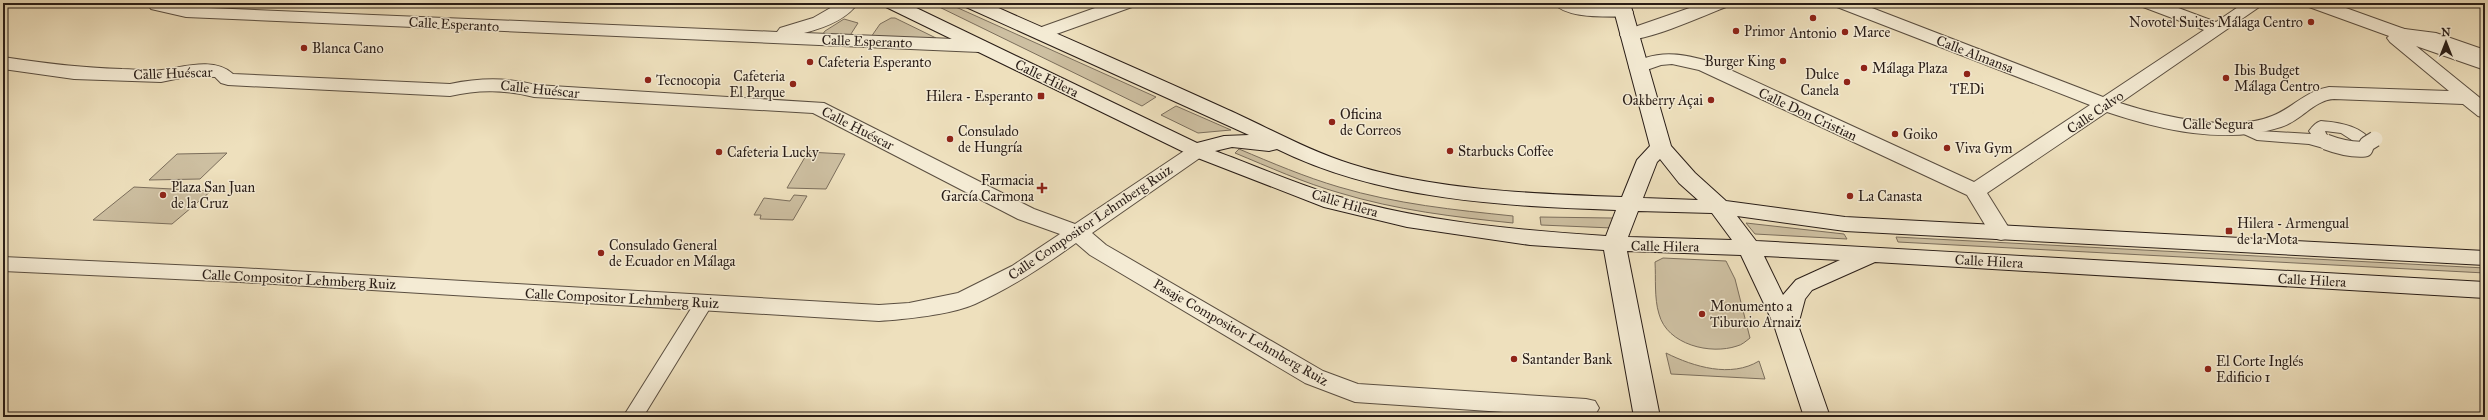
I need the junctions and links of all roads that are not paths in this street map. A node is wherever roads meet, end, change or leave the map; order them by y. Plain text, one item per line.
1 (156, 3) edge
2 (849, 3) edge
3 (892, 3) edge
4 (972, 3) edge
5 (1126, 3) edge
6 (1563, 3) edge
7 (1720, 3) edge
8 (1843, 3) edge
9 (2149, 3) edge
10 (2256, 3) edge
11 (2314, 3) edge
12 (1622, 8) edge
13 (2373, 23) junction
14 (2218, 29) junction
15 (1042, 33) junction
16 (1630, 35) junction
17 (755, 37) junction
18 (980, 46) junction
19 (2482, 60) edge
20 (3, 63) edge
21 (2430, 65) junction
22 (1638, 67) junction
23 (2468, 98) junction
24 (2106, 105) junction
25 (2485, 112) edge
26 (2241, 127) junction
27 (2375, 139) dead end
28 (1661, 148) junction
29 (1197, 150) junction
30 (1297, 151) junction
31 (1975, 190) junction
32 (1630, 205) junction
33 (1719, 207) junction
34 (1077, 232) junction
35 (2001, 233) junction
36 (1614, 244) junction
37 (1749, 248) junction
38 (1874, 254) junction
39 (2485, 258) edge
40 (3, 264) edge
41 (2485, 290) edge
42 (704, 303) junction
43 (1786, 325) junction
44 (1586, 408) dead end
45 (633, 417) edge
46 (1647, 417) edge
47 (1817, 417) edge

1 - 17 street, Calle Esperanto
2 - 17 street, Calle Esperanto
3 - 18 street, Calle Hilera
4 - 15 street, Calle Hilera
5 - 15 street
6 - 12 street
7 - 16 street
8 - 24 street, Calle Almansa
9 - 14 street
10 - 14 street, Calle Calvo
11 - 13 street
12 - 16 street
13 - 19 street
13 - 21 street
14 - 24 street, Calle Calvo
15 - 30 street, Calle Hilera
16 - 22 street
17 - 18 street, Calle Esperanto
18 - 29 street, Calle Hilera
19 - 21 street
20 - 34 street, Calle Huéscar
21 - 23 street
22 - 28 street
22 - 31 street, Calle Don Cristian
23 - 25 street
23 - 26 street, Calle Segura
24 - 26 street, Calle Segura
24 - 31 street, Calle Calvo
26 - 27 lane, bridge
28 - 32 street
28 - 33 street
29 - 30 street, Calle Compositor Lehmberg Ruiz
29 - 34 street, Calle Compositor Lehmberg Ruiz
29 - 36 street, Calle Hilera
30 - 32 street, Calle Hilera
31 - 35 street
32 - 33 street, Calle Hilera
32 - 36 street
33 - 35 street, Calle Hilera
33 - 37 street
34 - 42 street, Calle Compositor Lehmberg Ruiz
34 - 44 street, Pasaje Compositor Lehmberg Ruiz
35 - 39 street, Calle Hilera
36 - 37 street, Calle Hilera
36 - 46 street
37 - 38 street, Calle Hilera
37 - 43 street
38 - 41 street, Calle Hilera
38 - 43 street
40 - 42 street, Calle Compositor Lehmberg Ruiz
42 - 45 lane
43 - 47 street

